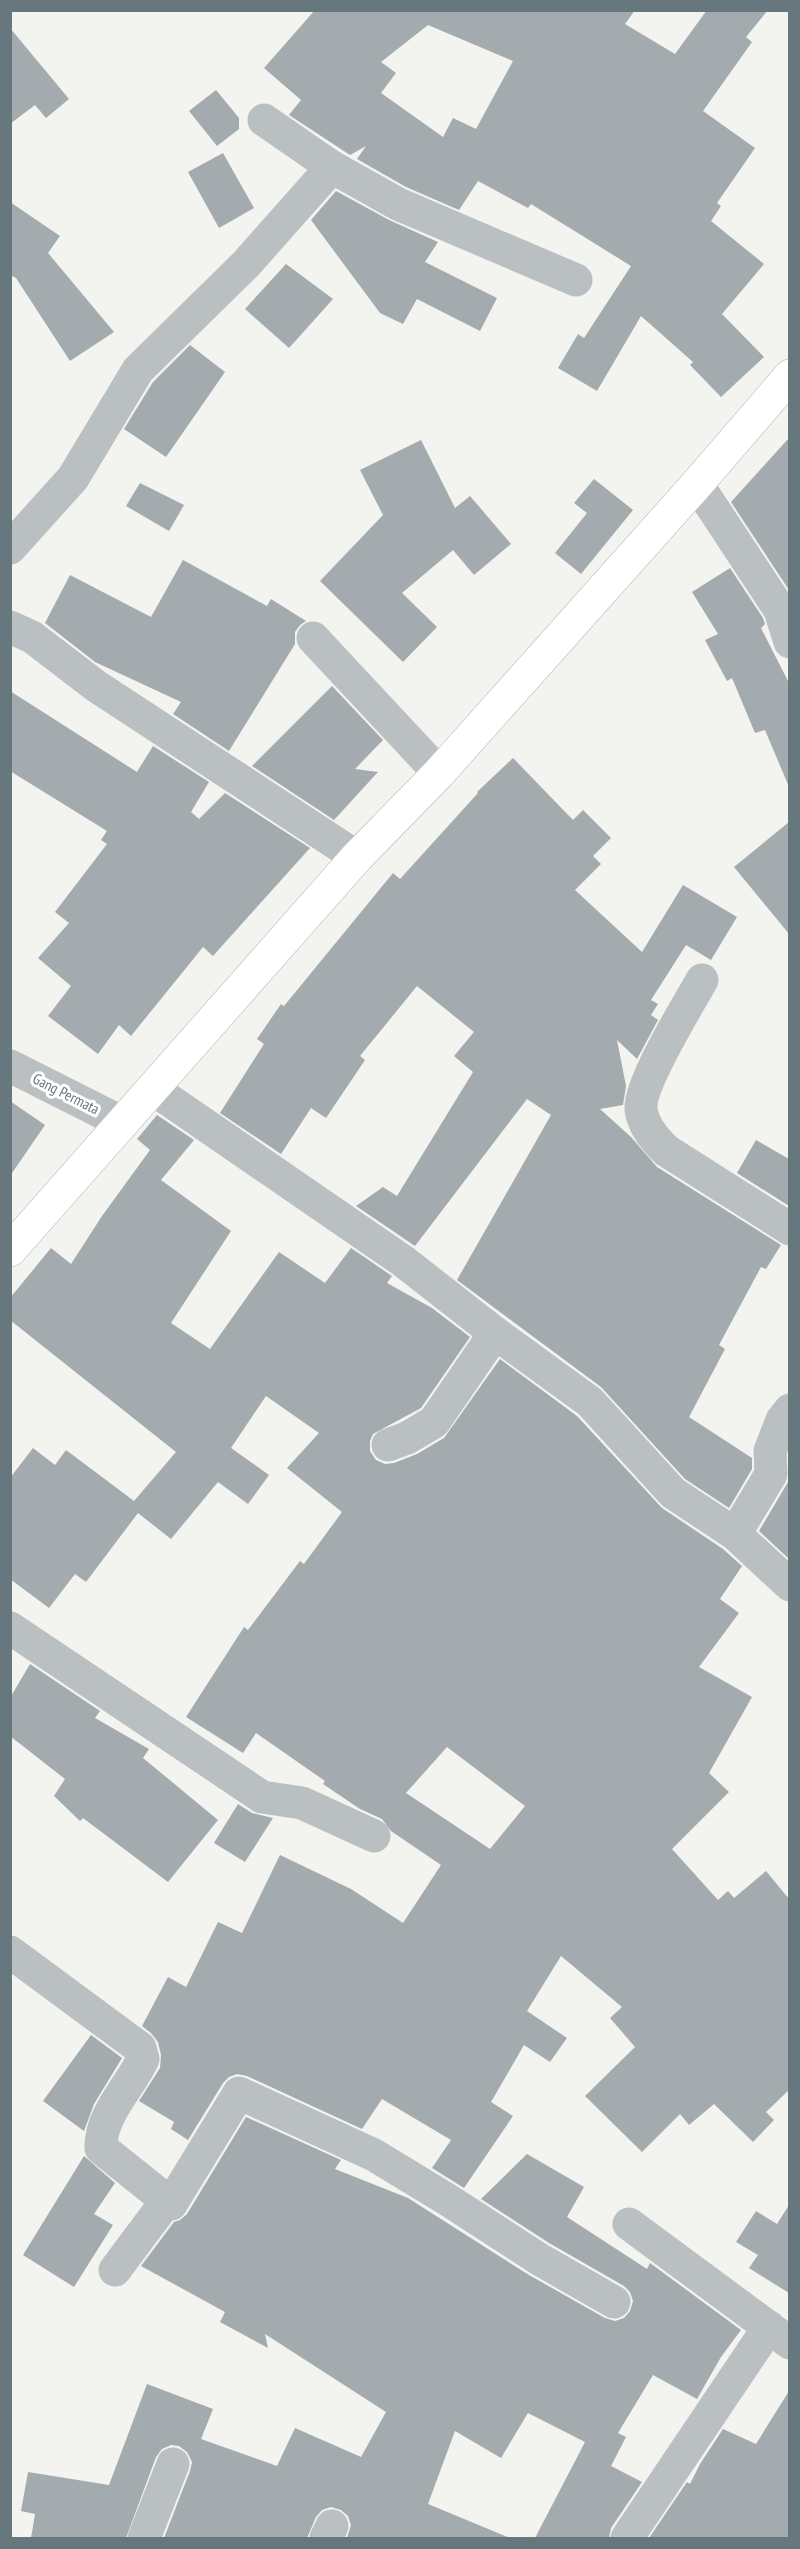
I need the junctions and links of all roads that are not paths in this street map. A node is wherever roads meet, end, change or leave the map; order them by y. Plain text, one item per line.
1 (264, 120) dead end
2 (332, 166) junction
3 (576, 280) dead end
4 (789, 376) edge
5 (697, 484) junction
6 (10, 548) edge
7 (10, 627) edge
8 (313, 638) dead end
9 (789, 642) edge
10 (440, 773) junction
11 (357, 857) junction
12 (702, 980) dead end
13 (10, 1066) edge
14 (153, 1089) junction
15 (121, 1122) junction
16 (789, 1229) edge
17 (10, 1250) edge
18 (495, 1333) junction
19 (789, 1410) edge
20 (388, 1445) dead end
21 (735, 1534) junction
22 (789, 1585) edge
23 (10, 1628) edge
24 (374, 1836) dead end
25 (10, 1952) edge
26 (171, 2204) junction
27 (629, 2224) dead end
28 (115, 2270) dead end
29 (614, 2302) dead end
30 (779, 2335) edge
31 (173, 2463) dead end
32 (144, 2538) edge
33 (627, 2538) edge

1 - 2 street
2 - 3 street
2 - 6 street
4 - 5 street
5 - 9 street
5 - 10 street
7 - 11 street
8 - 10 street
10 - 11 street
11 - 14 street
12 - 16 street
13 - 15 street, Gang Permata
14 - 15 street
14 - 18 street
15 - 17 street
18 - 20 street
18 - 21 street
19 - 21 street
21 - 22 street
23 - 24 street
25 - 26 street
26 - 28 street
26 - 29 street
27 - 30 street
30 - 33 street
31 - 32 street

